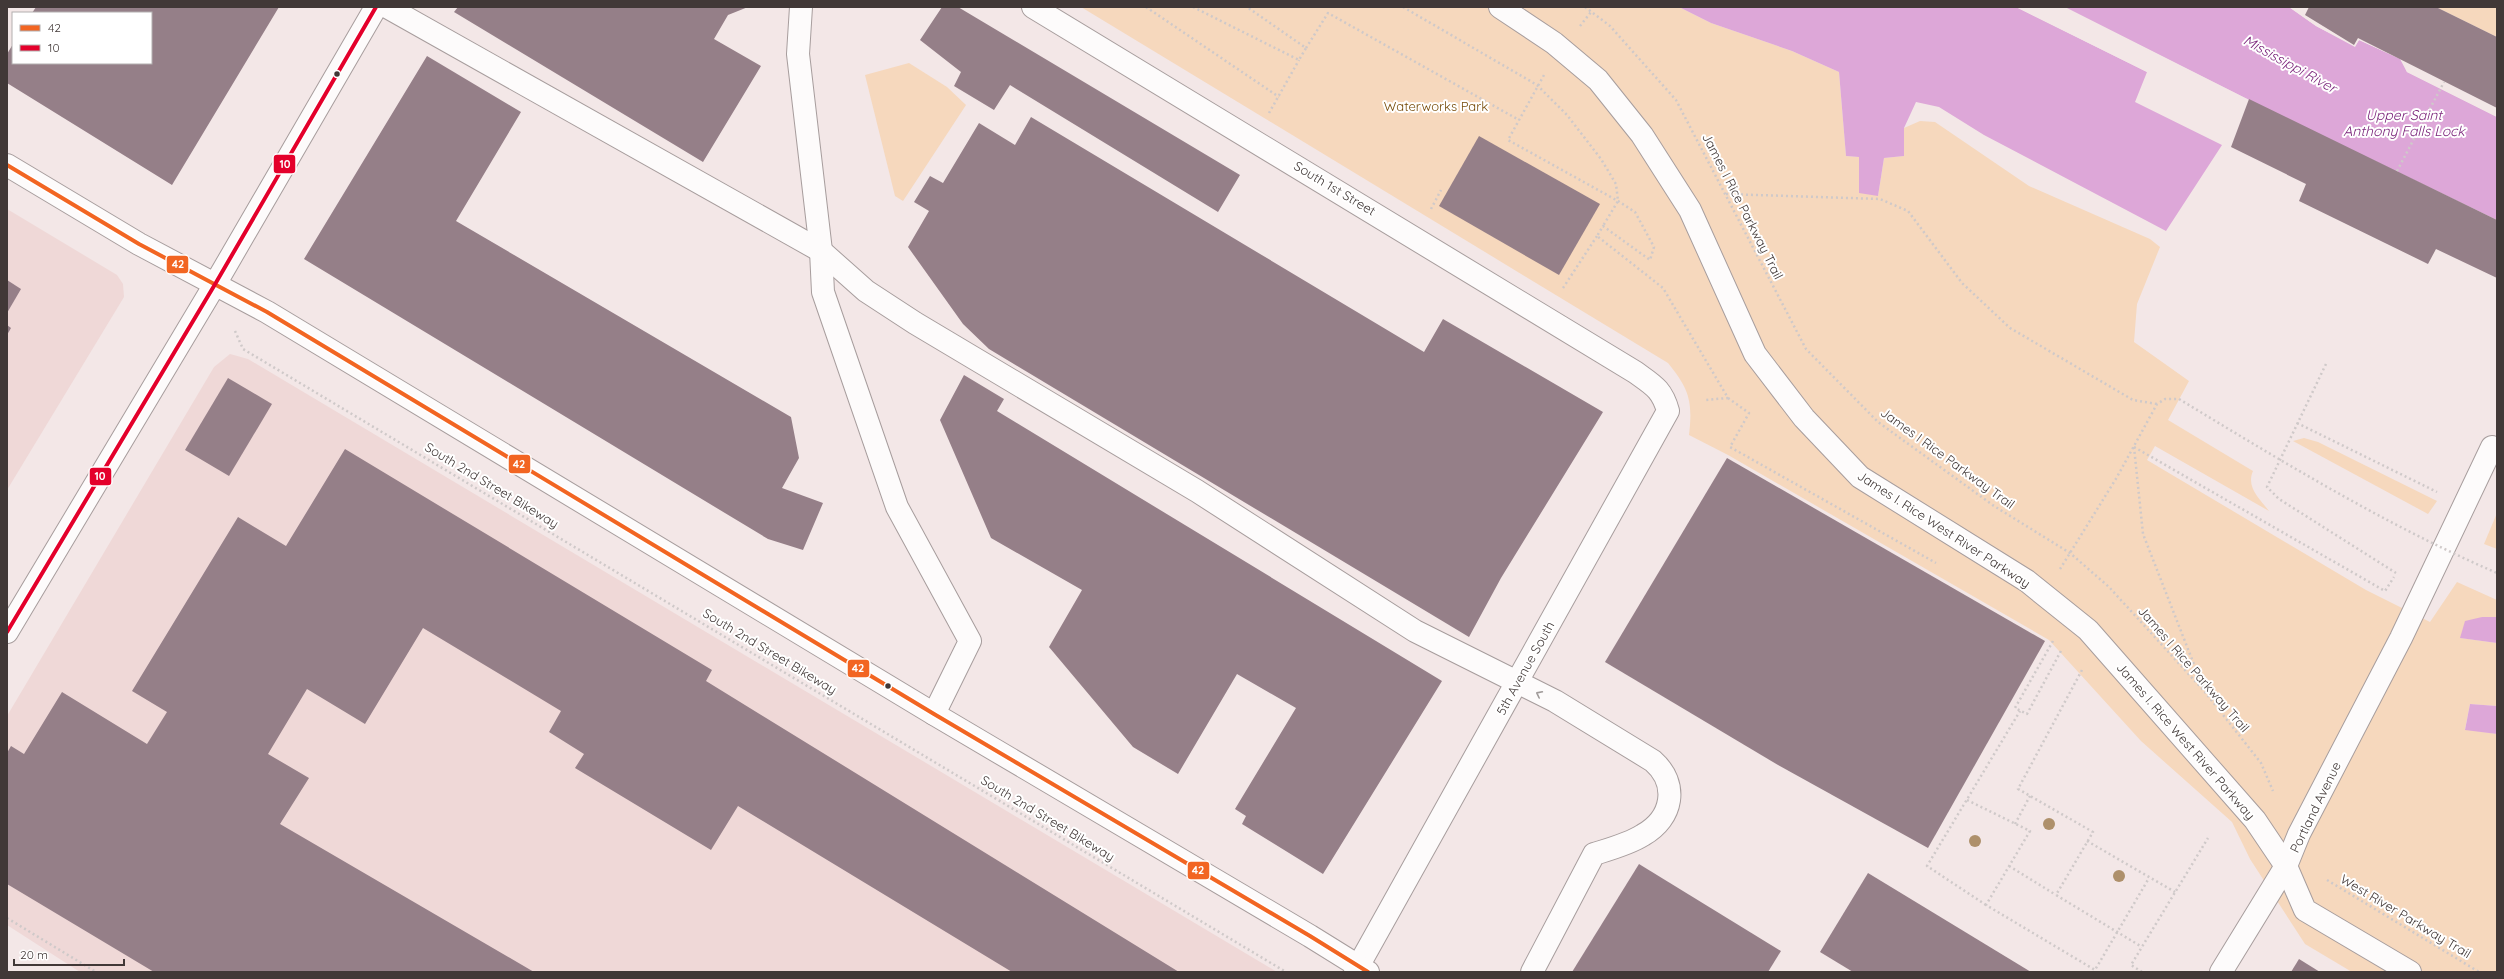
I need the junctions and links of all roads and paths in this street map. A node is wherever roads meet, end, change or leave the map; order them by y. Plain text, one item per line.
1 (376, 7) edge
2 (387, 7) edge
3 (801, 7) edge
4 (1033, 7) edge
5 (1146, 7) edge
6 (1193, 7) edge
7 (1247, 7) edge
8 (1404, 7) edge
9 (1500, 7) edge
10 (1585, 7) edge
11 (1306, 48) junction
12 (1299, 60) junction
13 (2444, 82) dead end
14 (1537, 85) junction
15 (1278, 97) junction
16 (1269, 113) dead end
17 (1518, 120) junction
18 (7, 165) edge
19 (2397, 170) dead end
20 (1441, 190) dead end
21 (1725, 194) junction
22 (1618, 201) junction
23 (1430, 209) dead end
24 (1603, 226) junction
25 (1597, 236) junction
26 (821, 251) junction
27 (214, 286) junction
28 (1562, 288) dead end
29 (243, 348) dead end
30 (2326, 364) dead end
31 (1635, 372) joint
32 (1728, 398) junction
33 (1705, 400) dead end
34 (2158, 404) junction
35 (2297, 423) junction
36 (2495, 444) edge
37 (2134, 447) junction
38 (2465, 505) junction
39 (2070, 554) junction
40 (1937, 563) dead end
41 (2497, 573) edge
42 (2057, 574) dead end
43 (7, 632) edge
44 (2054, 639) dead end
45 (2063, 646) dead end
46 (2081, 671) dead end
47 (1517, 682) junction
48 (2204, 692) junction
49 (2020, 711) junction
50 (934, 714) junction
51 (2274, 793) dead end
52 (2030, 796) junction
53 (1967, 800) junction
54 (2015, 824) junction
55 (2208, 838) dead end
56 (2087, 841) junction
57 (2008, 866) junction
58 (2286, 866) junction
59 (2149, 878) junction
60 (2323, 878) dead end
61 (2175, 892) junction
62 (2056, 895) junction
63 (1986, 904) junction
64 (7, 918) edge
65 (2117, 933) junction
66 (2142, 947) junction
67 (1360, 970) edge
68 (96, 972) edge
69 (1286, 972) edge
70 (1532, 972) edge
71 (2142, 972) edge
72 (2221, 972) edge
73 (2410, 972) edge
74 (2479, 972) edge

1 - 27 street
2 - 26 street
3 - 26 street
4 - 31 street, South 1st Street
5 - 15 path
6 - 12 path
7 - 11 path
8 - 14 path
9 - 58 street, James I. Rice West River Parkway
10 - 21 path, James I Rice Parkway Trail
11 - 12 path
11 - 17 path
12 - 15 path
13 - 19 path
14 - 17 path
14 - 22 path
15 - 16 path
17 - 22 path
18 - 27 street
20 - 23 path
21 - 34 path
21 - 39 path, James I Rice Parkway Trail
22 - 24 path
22 - 24 path
24 - 25 path
25 - 28 path
25 - 32 path
26 - 47 street
26 - 50 street
27 - 43 street
27 - 50 street
29 - 69 path, South 2nd Street Bikeway
30 - 35 path
31 - 47 street, 5th Avenue South
32 - 33 path
32 - 40 path
34 - 37 path
34 - 41 path, bridge
35 - 37 path
35 - 38 path
36 - 38 street, Portland Avenue
37 - 39 path
37 - 48 path
38 - 58 street, Portland Avenue
39 - 42 path
39 - 48 path, James I Rice Parkway Trail
44 - 49 path
45 - 49 path
46 - 52 path
47 - 67 street, 5th Avenue South
70 -> 47 street
48 - 51 path, James I Rice Parkway Trail
49 - 53 path
50 - 67 street
52 - 54 path
52 - 56 path
53 - 54 path
53 - 63 path
54 - 57 path
55 - 61 path
56 - 59 path
56 - 62 path
57 - 62 path
57 - 63 path
58 - 72 street, Portland Avenue
58 - 73 street, James I. Rice West River Parkway
59 - 61 path
59 - 65 path
60 - 74 path, West River Parkway Trail
61 - 66 path
62 - 65 path
63 - 65 path
64 - 68 path
65 - 66 path
66 - 71 path

